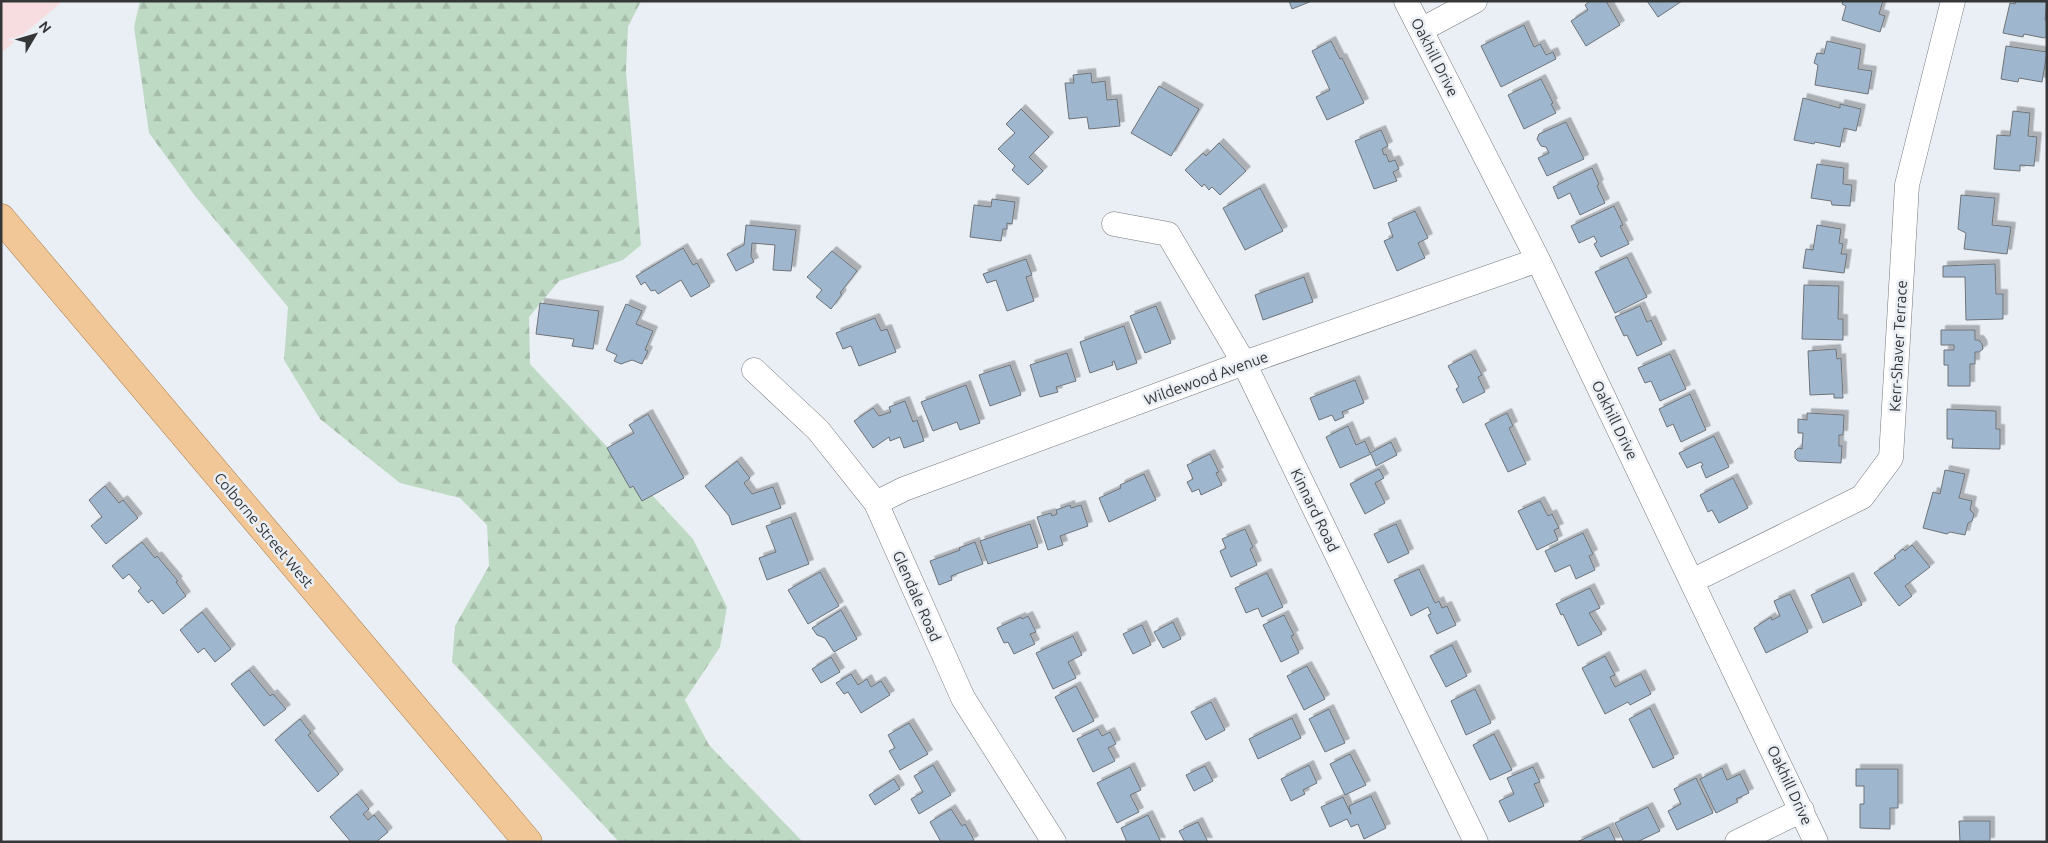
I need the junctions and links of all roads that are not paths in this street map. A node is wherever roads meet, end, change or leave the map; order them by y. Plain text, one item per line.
1 (1406, 1) edge
2 (1475, 1) edge
3 (1953, 1) edge
4 (1421, 30) junction
5 (1, 218) edge
6 (1114, 224) dead end
7 (1538, 260) junction
8 (1244, 363) junction
9 (754, 370) dead end
10 (876, 502) junction
11 (1692, 581) junction
12 (1802, 810) junction
13 (528, 842) edge
14 (1054, 842) edge
15 (1476, 842) edge
16 (1737, 842) edge
17 (1816, 842) edge

1 - 4 street, Oakhill Drive
2 - 4 street
3 - 11 street, Kerr-Shaver Terrace
4 - 7 street, Oakhill Drive
5 - 13 main road, Colborne Street West
6 - 8 street, Kinnard Road
7 - 8 street, Wildewood Avenue
7 - 11 street, Oakhill Drive
8 - 10 street, Wildewood Avenue
8 - 15 street, Kinnard Road
9 - 10 street, Glendale Road
10 - 14 street, Glendale Road
11 - 12 street, Oakhill Drive
12 - 16 street
12 - 17 street, Oakhill Drive

